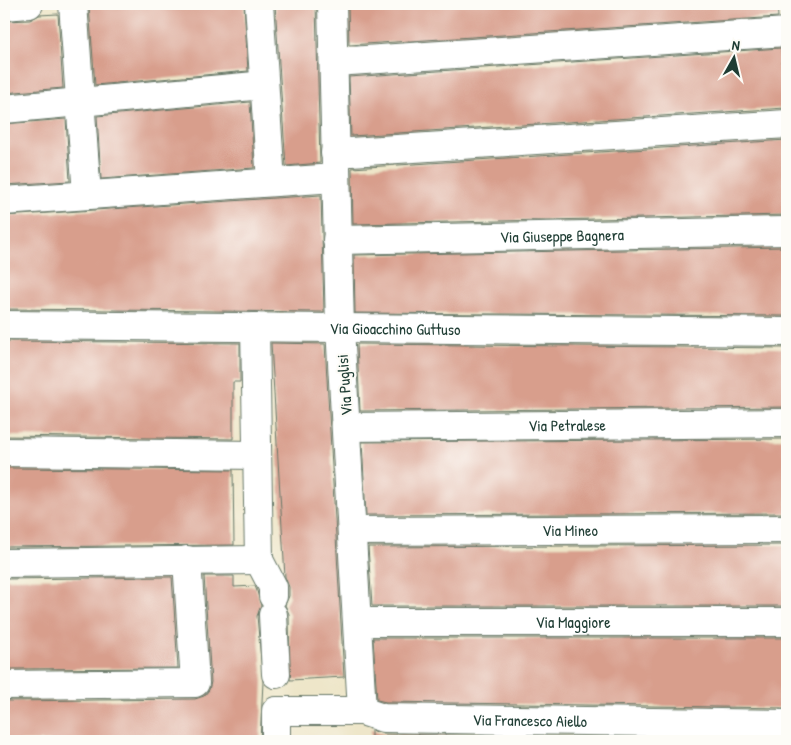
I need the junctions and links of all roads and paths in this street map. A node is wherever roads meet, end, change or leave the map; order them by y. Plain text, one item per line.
1 (30, 4) edge
2 (73, 4) edge
3 (259, 4) edge
4 (332, 4) edge
5 (4, 6) edge
6 (787, 32) edge
7 (335, 62) junction
8 (264, 85) junction
9 (79, 102) junction
10 (4, 109) edge
11 (787, 124) edge
12 (335, 166) junction
13 (271, 182) junction
14 (87, 195) junction
15 (4, 201) edge
16 (787, 231) edge
17 (337, 240) junction
18 (4, 325) edge
19 (255, 327) junction
20 (340, 328) junction
21 (787, 332) edge
22 (787, 423) edge
23 (346, 427) junction
24 (4, 452) edge
25 (257, 455) junction
26 (787, 529) edge
27 (352, 531) junction
28 (187, 560) junction
29 (259, 560) junction
30 (4, 563) edge
31 (358, 622) junction
32 (787, 622) edge
33 (4, 685) edge
34 (276, 710) junction
35 (362, 711) junction
36 (787, 724) edge
37 (276, 741) edge

1 - 5 street
2 - 9 street
3 - 8 street
4 - 7 street, Via Puglisi
6 - 7 street
7 - 12 street, Via Puglisi
8 - 9 street
8 - 13 street
9 - 10 street
9 - 14 street
11 - 12 street
12 - 13 street
12 - 17 street, Via Puglisi
13 - 14 street
14 - 15 street
16 - 17 street, Via Giuseppe Bagnera
17 - 20 street, Via Puglisi
18 - 19 street, Via Gioacchino Guttuso
19 - 20 street, Via Gioacchino Guttuso
19 - 25 street
20 - 21 street, Via Gioacchino Guttuso
20 - 23 street, Via Puglisi
22 - 23 street, Via Petralese
23 - 27 street, Via Puglisi
24 - 25 street
25 - 29 street
26 - 27 street, Via Mineo
27 - 31 street, Via Puglisi
28 - 29 street
28 - 30 street
28 - 33 street
29 - 34 street
31 - 32 street, Via Maggiore
31 - 35 street, Via Puglisi
34 - 35 street, Via Francesco Aiello
34 - 37 street
35 - 36 street, Via Francesco Aiello

